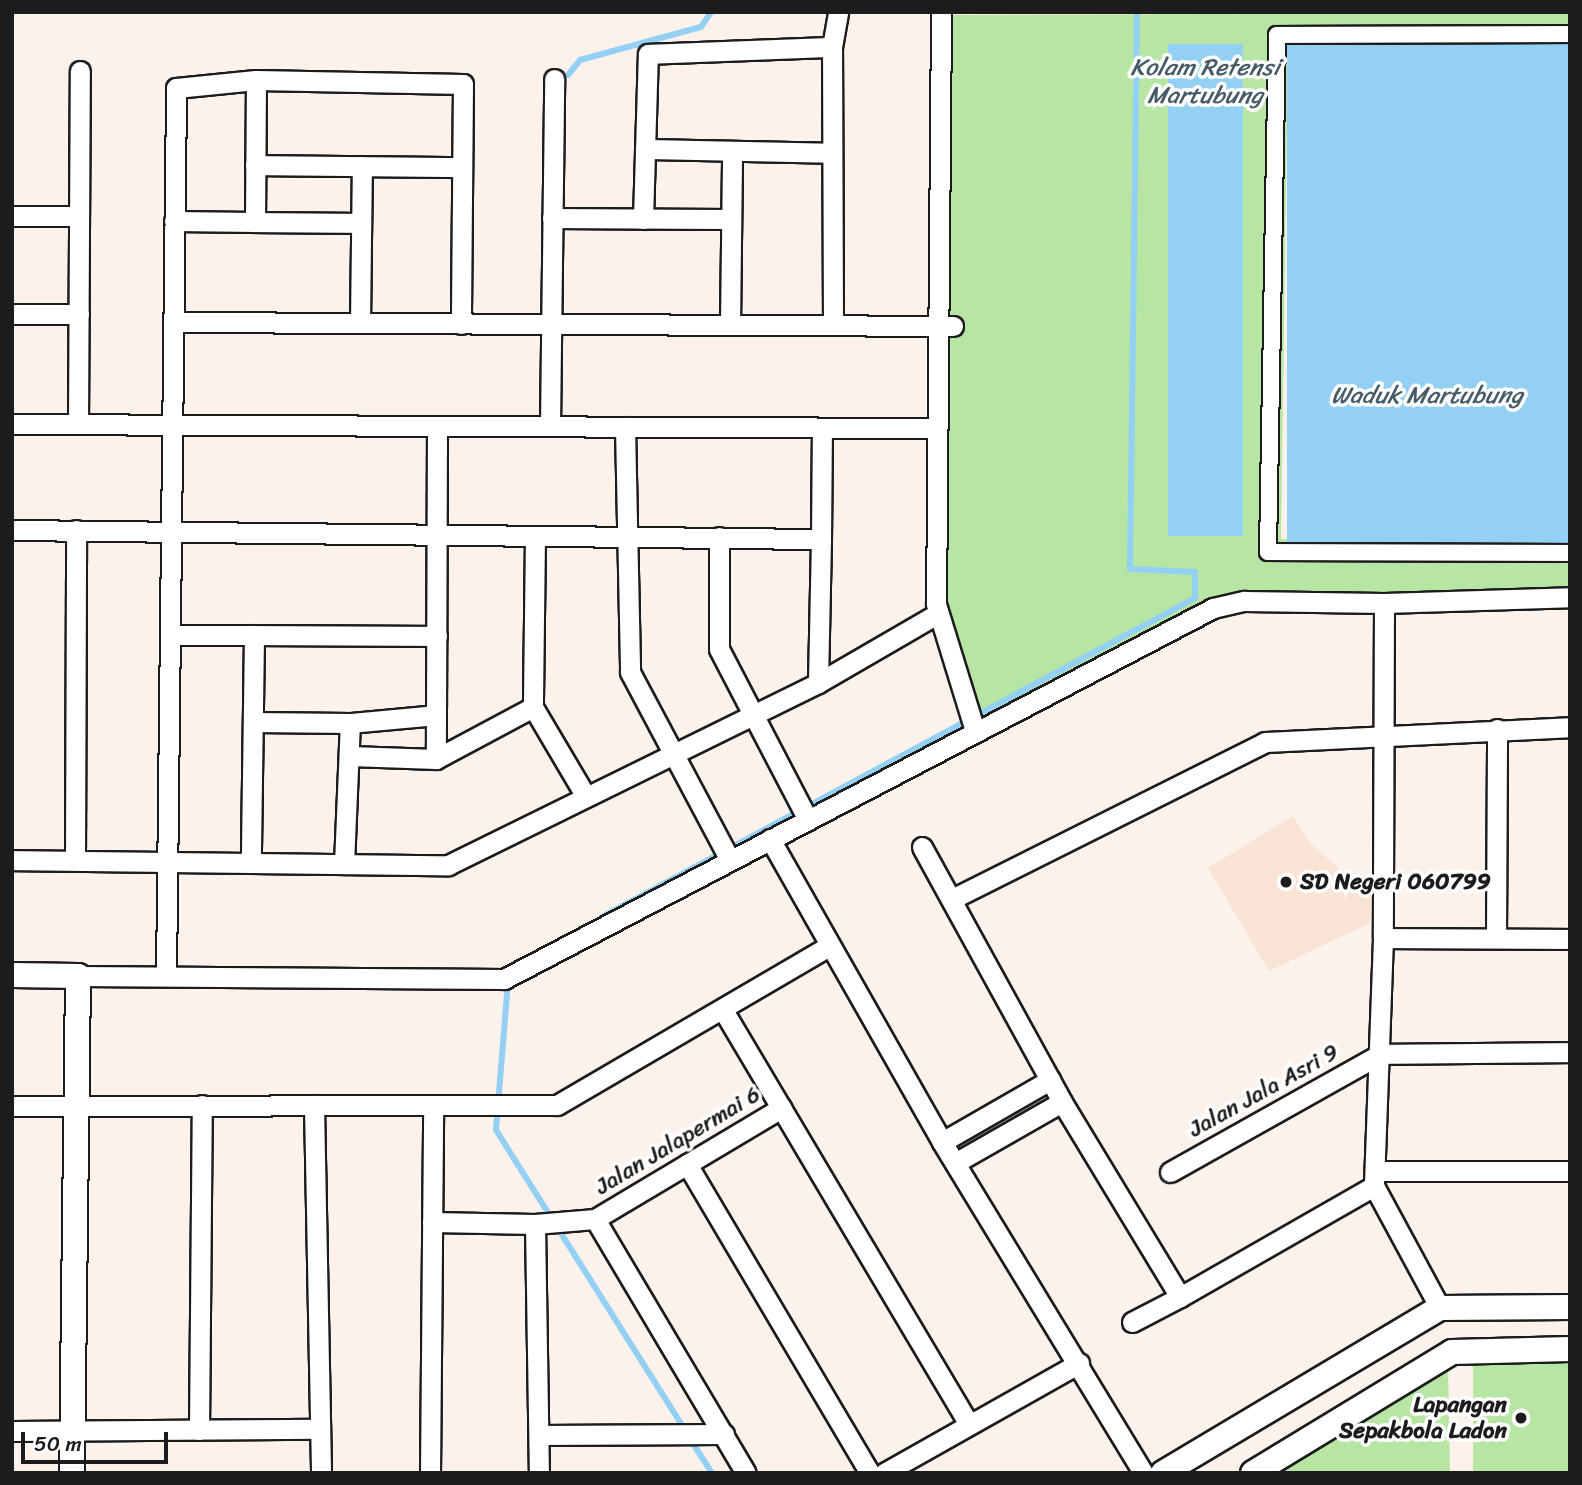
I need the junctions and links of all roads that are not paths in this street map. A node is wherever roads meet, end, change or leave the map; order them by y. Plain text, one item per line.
1 (838, 12) edge
2 (941, 12) edge
3 (1570, 34) edge
4 (832, 47) junction
5 (80, 71) dead end
6 (554, 79) dead end
7 (256, 80) junction
8 (645, 149) junction
9 (732, 151) junction
10 (832, 153) junction
11 (256, 165) junction
12 (362, 166) junction
13 (463, 167) junction
14 (12, 216) edge
15 (79, 216) junction
16 (552, 218) junction
17 (642, 219) junction
18 (732, 219) junction
19 (174, 221) junction
20 (255, 222) junction
21 (361, 223) junction
22 (12, 314) edge
23 (79, 314) junction
24 (173, 322) junction
25 (360, 323) junction
26 (461, 324) junction
27 (551, 324) junction
28 (730, 325) junction
29 (833, 325) junction
30 (945, 326) junction
31 (12, 424) edge
32 (78, 424) junction
33 (172, 424) junction
34 (550, 426) junction
35 (625, 427) junction
36 (822, 428) junction
37 (937, 428) junction
38 (437, 429) junction
39 (12, 530) edge
40 (76, 530) junction
41 (171, 531) junction
42 (434, 534) junction
43 (534, 536) junction
44 (626, 536) junction
45 (719, 537) junction
46 (821, 539) junction
47 (1570, 553) edge
48 (1570, 597) edge
49 (1384, 603) junction
50 (937, 614) junction
51 (170, 635) junction
52 (254, 635) junction
53 (436, 636) junction
54 (818, 682) junction
55 (533, 707) junction
56 (753, 711) junction
57 (436, 715) junction
58 (253, 722) junction
59 (349, 723) junction
60 (973, 723) junction
61 (1570, 727) edge
62 (1497, 729) junction
63 (1385, 733) junction
64 (671, 752) junction
65 (351, 757) junction
66 (436, 759) junction
67 (585, 795) junction
68 (804, 813) junction
69 (770, 839) junction
70 (922, 847) dead end
71 (726, 854) junction
72 (75, 858) junction
73 (12, 860) edge
74 (167, 862) junction
75 (251, 863) junction
76 (344, 864) junction
77 (952, 899) junction
78 (1496, 936) junction
79 (1383, 938) junction
80 (1570, 939) edge
81 (829, 946) junction
82 (12, 975) edge
83 (78, 976) junction
84 (166, 976) junction
85 (723, 1010) junction
86 (1570, 1052) edge
87 (1381, 1054) junction
88 (1050, 1080) junction
89 (1062, 1102) junction
90 (202, 1105) junction
91 (314, 1105) junction
92 (12, 1106) edge
93 (76, 1106) junction
94 (433, 1107) junction
95 (781, 1108) junction
96 (942, 1142) junction
97 (955, 1163) junction
98 (687, 1164) junction
99 (1170, 1171) dead end
100 (1570, 1171) edge
101 (1375, 1178) junction
102 (595, 1219) junction
103 (432, 1222) junction
104 (547, 1223) junction
105 (1180, 1297) junction
106 (1570, 1307) edge
107 (1440, 1308) junction
108 (1132, 1322) dead end
109 (1570, 1349) edge
110 (1079, 1363) junction
111 (968, 1422) junction
112 (320, 1429) junction
113 (72, 1430) junction
114 (199, 1430) junction
115 (12, 1431) edge
116 (724, 1434) junction
117 (539, 1435) junction
118 (72, 1473) edge
119 (321, 1473) edge
120 (430, 1473) edge
121 (539, 1473) edge
122 (746, 1473) edge
123 (870, 1473) edge
124 (884, 1473) edge
125 (1143, 1473) edge
126 (1163, 1473) edge
127 (1253, 1473) edge

1 - 4 street
2 - 30 street
3 - 47 street
4 - 8 street
4 - 10 street
5 - 15 street
6 - 16 street
7 - 11 street
7 - 13 street
7 - 19 street
8 - 9 street
8 - 17 street
9 - 10 street
9 - 18 street
10 - 29 street
11 - 12 street
11 - 20 street
12 - 13 street
12 - 21 street
13 - 26 street
14 - 15 street
15 - 23 street
16 - 17 street
16 - 27 street
17 - 18 street
18 - 28 street
19 - 20 street
19 - 24 street
20 - 21 street
21 - 25 street
22 - 23 street
23 - 32 street
24 - 25 street
24 - 33 street
25 - 26 street
26 - 27 street
27 - 28 street
27 - 34 street
28 - 29 street
29 - 30 street
30 - 37 street
31 - 32 street
32 - 33 street
33 - 38 street
33 - 41 street
34 - 35 street
34 - 38 street
35 - 36 street
35 - 44 street
36 - 37 street
36 - 46 street
37 - 50 street
38 - 42 street
39 - 40 street
40 - 41 street
40 - 72 street
41 - 42 street
41 - 51 street
42 - 43 street
42 - 53 street
43 - 44 street
43 - 55 street
44 - 45 street
44 - 64 street
45 - 46 street
45 - 56 street
46 - 54 street
48 - 49 street
49 - 60 street
49 - 63 street
50 - 54 street
50 - 60 street
51 - 52 street
51 - 74 street
52 - 53 street
52 - 58 street
53 - 57 street
54 - 56 street
55 - 66 street
55 - 67 street
56 - 64 street
56 - 68 street
57 - 59 street
57 - 66 street
58 - 59 street
58 - 75 street
59 - 65 street
60 - 68 street
61 - 62 street
62 - 63 street
62 - 78 street
63 - 77 street
63 - 79 street
64 - 67 street
64 - 71 street
65 - 66 street
65 - 76 street
67 - 76 street
68 - 69 street
69 - 71 street
69 - 81 street
70 - 77 street
71 - 84 street
72 - 73 street
72 - 74 street
74 - 75 street
74 - 84 street
75 - 76 street
77 - 88 street
78 - 79 street
78 - 80 street
79 - 87 street
81 - 85 street
81 - 96 street
82 - 83 street
83 - 84 street
83 - 93 street
85 - 94 street
85 - 95 street
86 - 87 street
87 - 99 street, Jalan Jala Asri 9
87 - 101 street
88 - 89 street
88 - 96 street
89 - 97 street
89 - 105 street
90 - 91 street
90 - 93 street
90 - 114 street
91 - 94 street
91 - 112 street
92 - 93 street
93 - 113 street
94 - 103 street
95 - 98 street, Jalan Jalapermai 6
95 - 111 street
96 - 97 street
97 - 110 street
98 - 102 street, Jalan Jalapermai 6
98 - 123 street
100 - 101 street
101 - 105 street
101 - 107 street
102 - 104 street, Jalan Jalapermai 6
102 - 116 street
103 - 104 street, Jalan Jalapermai 6
103 - 120 street
104 - 117 street
105 - 108 street
106 - 107 street
107 - 126 street
109 - 127 street
110 - 111 street
110 - 125 street
111 - 124 street
112 - 114 street
112 - 119 street
113 - 114 street
113 - 115 street
113 - 118 street
116 - 117 street
116 - 122 street
117 - 121 street

